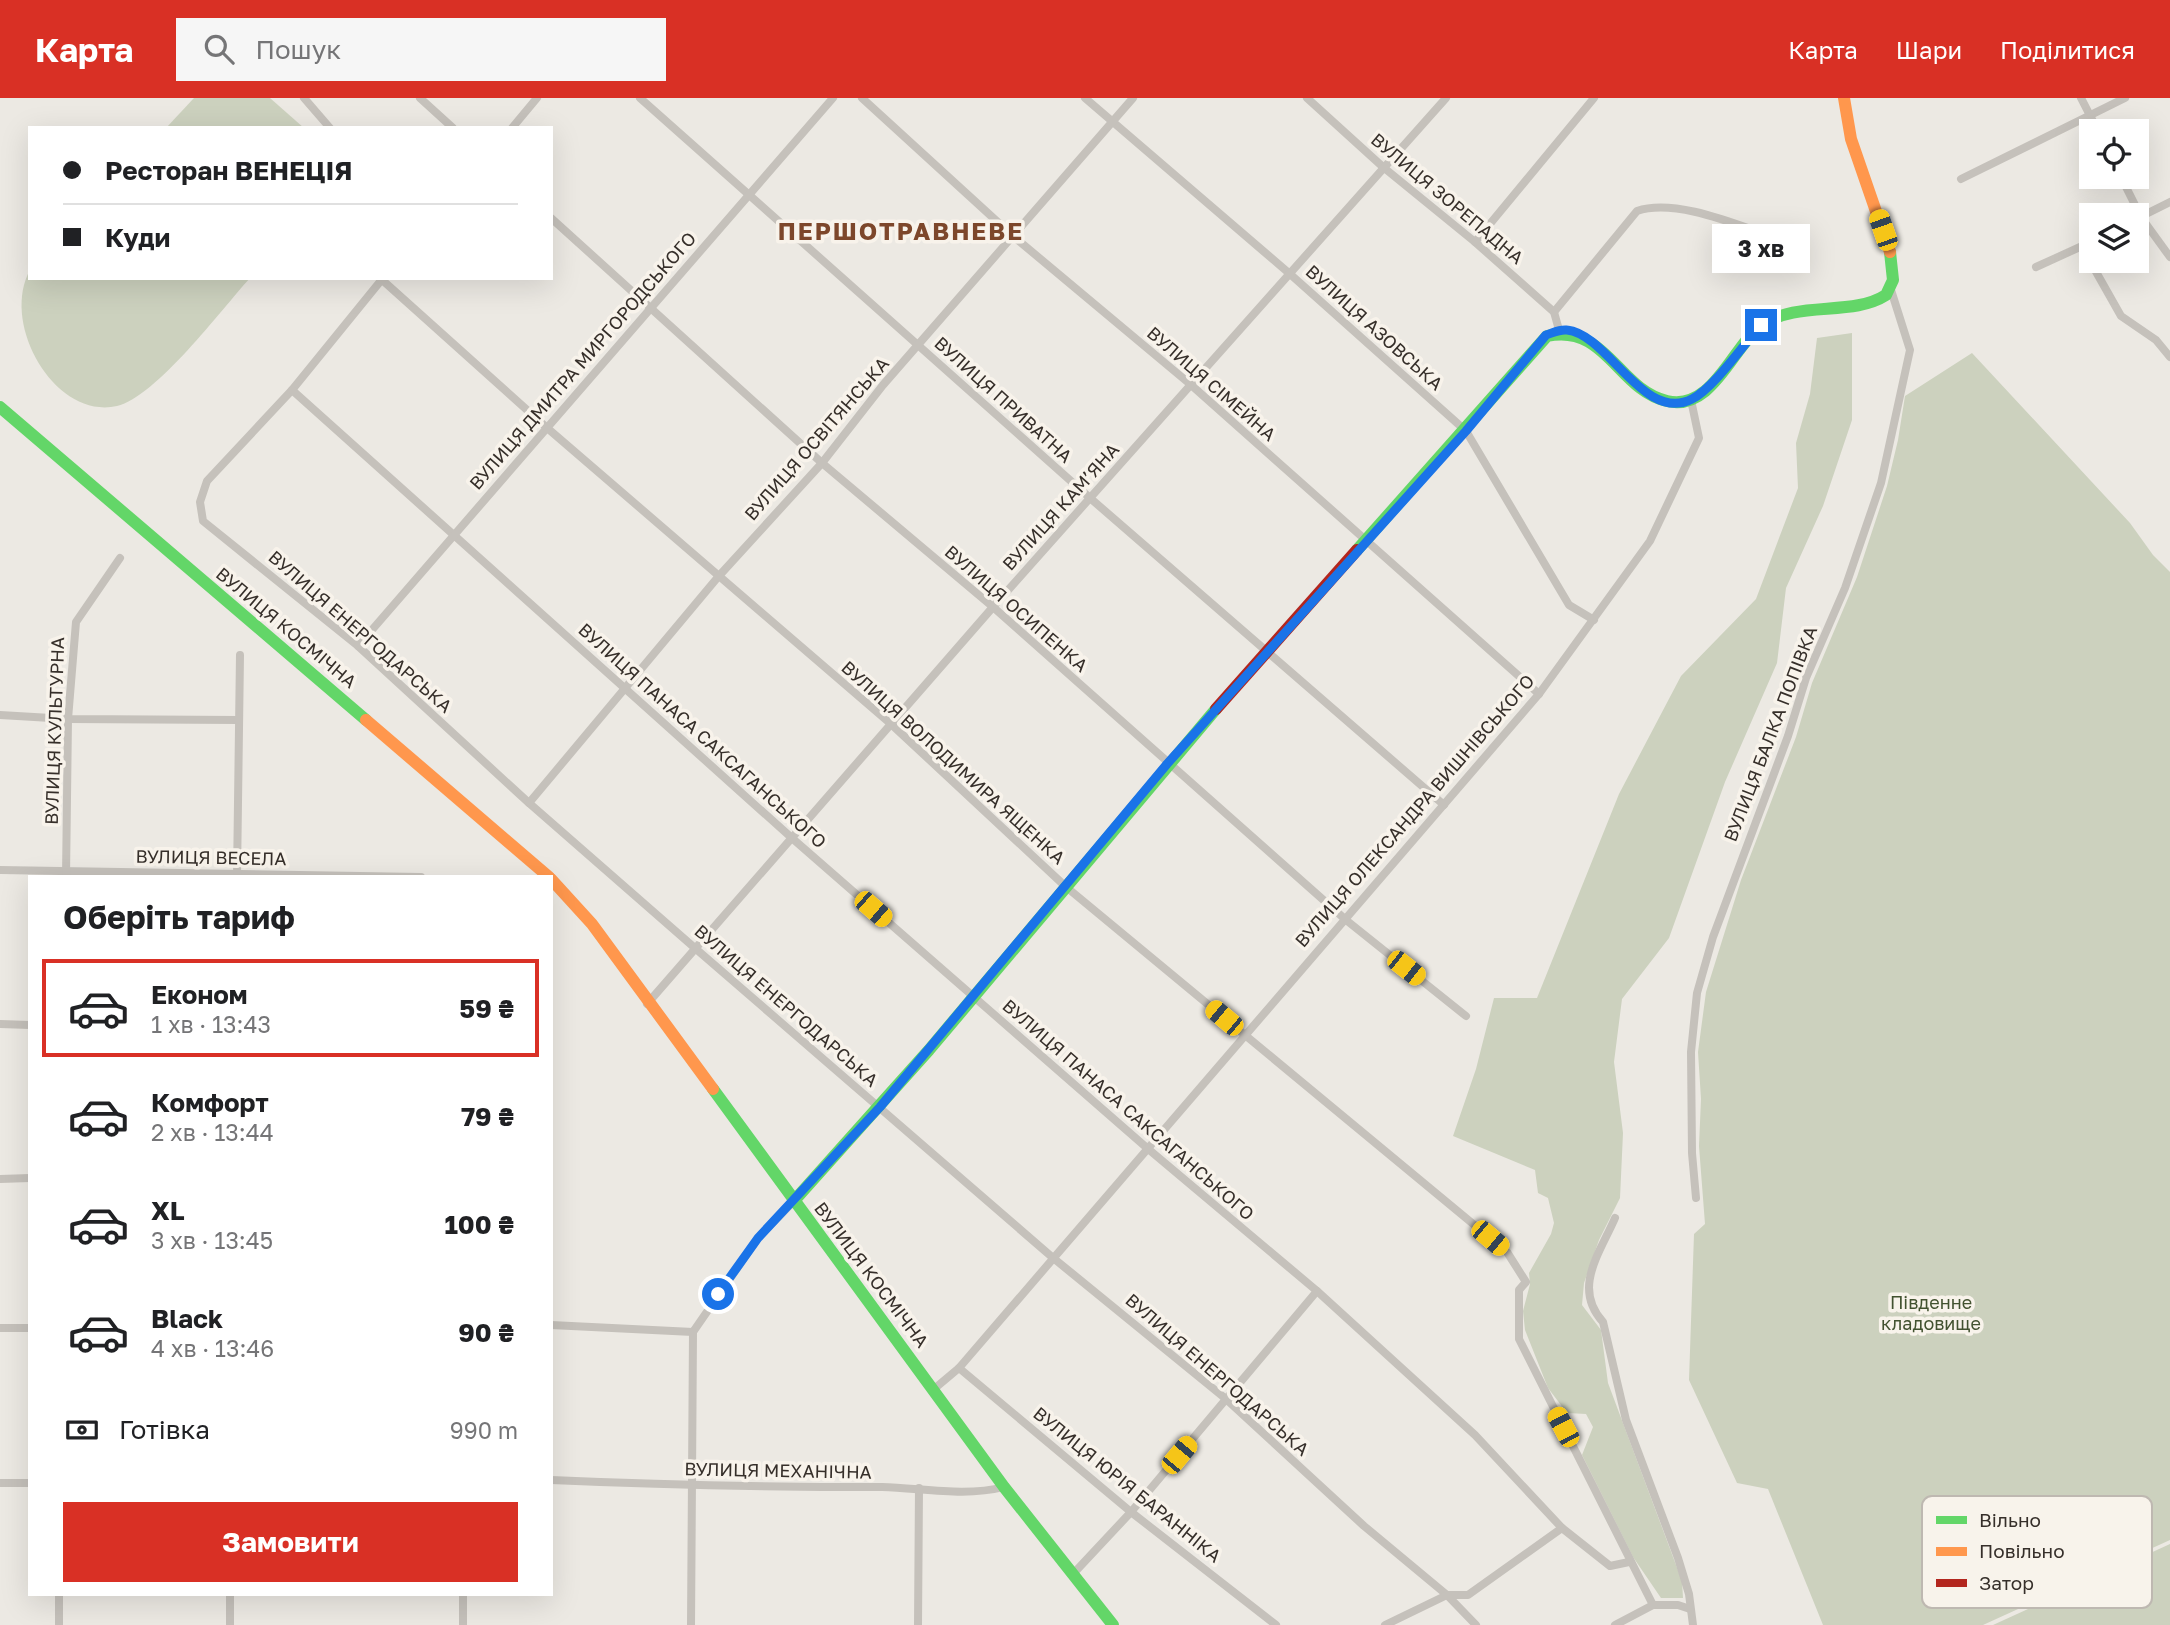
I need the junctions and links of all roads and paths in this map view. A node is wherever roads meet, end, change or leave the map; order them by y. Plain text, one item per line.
1 (304, 98) edge
2 (420, 98) edge
3 (537, 98) edge
4 (640, 98) edge
5 (832, 98) edge
6 (862, 98) edge
7 (1084, 98) edge
8 (1133, 98) edge
9 (1307, 98) edge
10 (1446, 98) edge
11 (1594, 98) edge
12 (1844, 98) edge
13 (2081, 98) edge
14 (2125, 98) edge
15 (2091, 117) junction
16 (1112, 122) junction
17 (328, 126) edge
18 (451, 126) edge
19 (514, 126) edge
20 (1383, 167) junction
21 (1961, 178) dead end
22 (750, 196) junction
23 (2170, 202) edge
24 (2149, 213) edge
25 (553, 220) edge
26 (2149, 231) edge
27 (1013, 236) junction
28 (1770, 236) dead end
29 (1475, 242) junction
30 (2079, 248) edge
31 (2170, 257) edge
32 (2036, 267) dead end
33 (2097, 273) edge
34 (1290, 274) junction
35 (381, 280) edge
36 (383, 280) edge
37 (1891, 290) junction
38 (648, 307) junction
39 (1554, 312) junction
40 (1559, 330) junction
41 (919, 346) junction
42 (2170, 357) edge
43 (1190, 384) junction
44 (292, 390) junction
45 (1691, 401) junction
46 (0, 407) edge
47 (546, 427) junction
48 (1466, 431) junction
49 (822, 463) junction
50 (1090, 498) junction
51 (455, 533) junction
52 (1367, 541) junction
53 (120, 558) dead end
54 (718, 577) junction
55 (993, 607) junction
56 (1594, 620) junction
57 (358, 646) junction
58 (1266, 652) junction
59 (240, 655) dead end
60 (625, 688) junction
61 (1539, 694) junction
62 (1, 714) edge
63 (68, 719) junction
64 (239, 720) junction
65 (891, 724) junction
66 (1167, 764) junction
67 (529, 803) junction
68 (1444, 805) junction
69 (793, 839) junction
70 (0, 870) edge
71 (66, 874) edge
72 (237, 875) edge
73 (546, 875) edge
74 (553, 881) edge
75 (1065, 886) junction
76 (1346, 920) junction
77 (696, 949) junction
78 (972, 997) junction
79 (647, 1004) junction
80 (1466, 1016) dead end
81 (0, 1024) edge
82 (28, 1025) edge
83 (1244, 1035) junction
84 (880, 1107) junction
85 (1147, 1148) junction
86 (0, 1178) edge
87 (28, 1178) edge
88 (1696, 1198) dead end
89 (793, 1202) junction
90 (1615, 1218) dead end
91 (1052, 1256) junction
92 (1317, 1291) junction
93 (553, 1325) edge
94 (0, 1328) edge
95 (28, 1328) edge
96 (693, 1332) junction
97 (959, 1368) junction
98 (934, 1389) junction
99 (1226, 1399) junction
100 (553, 1480) edge
101 (0, 1483) edge
102 (28, 1483) edge
103 (692, 1486) junction
104 (919, 1488) junction
105 (1004, 1488) junction
106 (1132, 1512) junction
107 (1562, 1528) junction
108 (1629, 1562) junction
109 (1073, 1574) junction
110 (1447, 1595) junction
111 (59, 1596) edge
112 (230, 1596) edge
113 (463, 1596) edge
114 (1653, 1605) junction
115 (1690, 1609) junction
116 (59, 1625) edge
117 (230, 1625) edge
118 (463, 1625) edge
119 (691, 1625) edge
120 (918, 1625) edge
121 (1113, 1625) edge
122 (1276, 1625) edge
123 (1385, 1625) edge
124 (1476, 1625) edge
125 (1615, 1625) edge
126 (1693, 1625) edge

1 - 17 street
2 - 18 street
3 - 19 street
4 - 22 street, ВУЛИЦЯ ПРИВАТНА
5 - 22 street, ВУЛИЦЯ ДМИТРА МИРГОРОДСЬКОГО
6 - 27 street, ВУЛИЦЯ СІМЕЙНА
7 - 16 street, ВУЛИЦЯ АЗОВСЬКА
8 - 16 street, ВУЛИЦЯ ОСВІТЯНСЬКА
9 - 20 street, ВУЛИЦЯ ЗОРЕПАДНА
10 - 20 street, ВУЛИЦЯ КАМ’ЯНА
11 - 29 street
12 - 37 street
13 - 15 street
14 - 15 street
15 - 21 street
16 - 27 street, ВУЛИЦЯ ОСВІТЯНСЬКА
16 - 34 street, ВУЛИЦЯ АЗОВСЬКА
20 - 29 street, ВУЛИЦЯ ЗОРЕПАДНА
20 - 34 street, ВУЛИЦЯ КАМ’ЯНА
22 - 38 street, ВУЛИЦЯ ДМИТРА МИРГОРОДСЬКОГО
22 - 41 street, ВУЛИЦЯ ПРИВАТНА
23 - 24 street
25 - 38 street, ВУЛИЦЯ ОСИПЕНКА
26 - 31 street
27 - 41 street, ВУЛИЦЯ ОСВІТЯНСЬКА
27 - 43 street, ВУЛИЦЯ СІМЕЙНА
28 - 39 street
29 - 39 street, ВУЛИЦЯ ЗОРЕПАДНА
30 - 32 street
33 - 42 street
34 - 43 street, ВУЛИЦЯ КАМ’ЯНА
34 - 48 street, ВУЛИЦЯ АЗОВСЬКА
35 - 44 street
36 - 47 street, ВУЛИЦЯ ВОЛОДИМИРА ЯЩЕНКА
37 - 45 street
37 - 88 street, ВУЛИЦЯ БАЛКА ПОПІВКА
38 - 47 street, ВУЛИЦЯ ДМИТРА МИРГОРОДСЬКОГО
38 - 49 street, ВУЛИЦЯ ОСИПЕНКА
39 - 40 street
40 - 45 street
40 - 48 street
41 - 49 street, ВУЛИЦЯ ОСВІТЯНСЬКА
41 - 50 street, ВУЛИЦЯ ПРИВАТНА
43 - 50 street, ВУЛИЦЯ КАМ’ЯНА
43 - 52 street, ВУЛИЦЯ СІМЕЙНА
44 - 51 street, ВУЛИЦЯ ПАНАСА САКСАГАНСЬКОГО
44 - 57 street, ВУЛИЦЯ ЕНЕРГОДАРСЬКА
45 - 56 street, ВУЛИЦЯ ОЛЕКСАНДРА ВИШНІВСЬКОГО
46 - 73 street, ВУЛИЦЯ КОСМІЧНА
47 - 51 street, ВУЛИЦЯ ДМИТРА МИРГОРОДСЬКОГО
47 - 54 street, ВУЛИЦЯ ВОЛОДИМИРА ЯЩЕНКА
48 - 52 street
48 - 56 street, ВУЛИЦЯ АЗОВСЬКА
49 - 54 street, ВУЛИЦЯ ОСВІТЯНСЬКА
49 - 55 street, ВУЛИЦЯ ОСИПЕНКА
50 - 55 street, ВУЛИЦЯ КАМ’ЯНА
50 - 58 street, ВУЛИЦЯ ПРИВАТНА
51 - 57 street, ВУЛИЦЯ ДМИТРА МИРГОРОДСЬКОГО
51 - 60 street, ВУЛИЦЯ ПАНАСА САКСАГАНСЬКОГО
52 - 58 street
52 - 61 street, ВУЛИЦЯ СІМЕЙНА
53 - 63 street, ВУЛИЦЯ КУЛЬТУРНА
54 - 60 street, ВУЛИЦЯ ОСВІТЯНСЬКА
54 - 65 street, ВУЛИЦЯ ВОЛОДИМИРА ЯЩЕНКА
55 - 65 street, ВУЛИЦЯ КАМ’ЯНА
55 - 66 street, ВУЛИЦЯ ОСИПЕНКА
56 - 61 street, ВУЛИЦЯ ОЛЕКСАНДРА ВИШНІВСЬКОГО
57 - 67 street, ВУЛИЦЯ ЕНЕРГОДАРСЬКА
58 - 66 street
58 - 68 street, ВУЛИЦЯ ПРИВАТНА
59 - 64 street
60 - 67 street, ВУЛИЦЯ ОСВІТЯНСЬКА
60 - 69 street, ВУЛИЦЯ ПАНАСА САКСАГАНСЬКОГО
61 - 68 street, ВУЛИЦЯ ОЛЕКСАНДРА ВИШНІВСЬКОГО
62 - 63 street
63 - 64 street
63 - 71 street, ВУЛИЦЯ КУЛЬТУРНА
64 - 72 street
65 - 69 street, ВУЛИЦЯ КАМ’ЯНА
65 - 75 street, ВУЛИЦЯ ВОЛОДИМИРА ЯЩЕНКА
66 - 75 street
66 - 76 street, ВУЛИЦЯ ОСИПЕНКА
67 - 77 street, ВУЛИЦЯ ЕНЕРГОДАРСЬКА
68 - 76 street, ВУЛИЦЯ ОЛЕКСАНДРА ВИШНІВСЬКОГО
69 - 77 street, ВУЛИЦЯ КАМ’ЯНА
69 - 78 street, ВУЛИЦЯ ПАНАСА САКСАГАНСЬКОГО
70 - 71 street, ВУЛИЦЯ ВЕСЕЛА
71 - 72 street, ВУЛИЦЯ ВЕСЕЛА
74 - 79 street, ВУЛИЦЯ КОСМІЧНА
75 - 78 street
75 - 83 street, ВУЛИЦЯ ВОЛОДИМИРА ЯЩЕНКА
76 - 80 street, ВУЛИЦЯ ОСИПЕНКА
76 - 83 street, ВУЛИЦЯ ОЛЕКСАНДРА ВИШНІВСЬКОГО
77 - 79 street, ВУЛИЦЯ КАМ’ЯНА
77 - 84 street, ВУЛИЦЯ ЕНЕРГОДАРСЬКА
78 - 84 street
78 - 85 street, ВУЛИЦЯ ПАНАСА САКСАГАНСЬКОГО
79 - 89 street, ВУЛИЦЯ КОСМІЧНА
81 - 82 street
83 - 85 street, ВУЛИЦЯ ОЛЕКСАНДРА ВИШНІВСЬКОГО
83 - 108 street, ВУЛИЦЯ ВОЛОДИМИРА ЯЩЕНКА
84 - 89 street
84 - 91 street, ВУЛИЦЯ ЕНЕРГОДАРСЬКА
85 - 91 street, ВУЛИЦЯ ОЛЕКСАНДРА ВИШНІВСЬКОГО
85 - 92 street, ВУЛИЦЯ ПАНАСА САКСАГАНСЬКОГО
86 - 87 street
89 - 96 street
89 - 98 street, ВУЛИЦЯ КОСМІЧНА
90 - 115 street
91 - 97 street, ВУЛИЦЯ ОЛЕКСАНДРА ВИШНІВСЬКОГО
91 - 99 street, ВУЛИЦЯ ЕНЕРГОДАРСЬКА
92 - 99 street
92 - 107 street, ВУЛИЦЯ ПАНАСА САКСАГАНСЬКОГО
93 - 96 street
94 - 95 street
96 - 103 street
97 - 98 street, ВУЛИЦЯ ОЛЕКСАНДРА ВИШНІВСЬКОГО
97 - 106 street, ВУЛИЦЯ ЮРІЯ БАРАННІКА
98 - 105 street, ВУЛИЦЯ КОСМІЧНА
99 - 106 street
99 - 110 street, ВУЛИЦЯ ЕНЕРГОДАРСЬКА
100 - 103 street, ВУЛИЦЯ МЕХАНІЧНА
101 - 102 street
103 - 104 street, ВУЛИЦЯ МЕХАНІЧНА
103 - 119 street
104 - 105 street, ВУЛИЦЯ МЕХАНІЧНА
104 - 120 street
105 - 109 street, ВУЛИЦЯ КОСМІЧНА
106 - 109 street
106 - 122 street, ВУЛИЦЯ ЮРІЯ БАРАННІКА
107 - 108 street, ВУЛИЦЯ ПАНАСА САКСАГАНСЬКОГО
107 - 110 street
108 - 114 street, ВУЛИЦЯ ВОЛОДИМИРА ЯЩЕНКА
109 - 121 street, ВУЛИЦЯ КОСМІЧНА
110 - 123 street
110 - 124 street, ВУЛИЦЯ ЕНЕРГОДАРСЬКА
111 - 116 street
112 - 117 street
113 - 118 street
114 - 115 street
114 - 125 street
115 - 126 street

